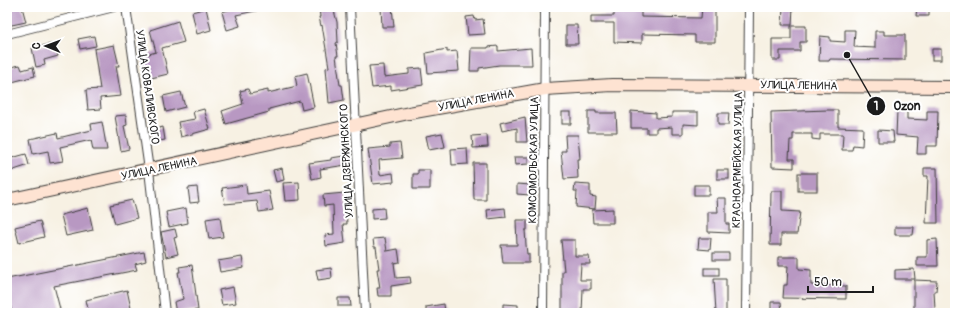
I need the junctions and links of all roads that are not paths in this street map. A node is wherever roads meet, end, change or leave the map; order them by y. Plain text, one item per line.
1 (114, 7) edge
2 (126, 7) edge
3 (350, 7) edge
4 (545, 7) edge
5 (749, 7) edge
6 (7, 34) edge
7 (749, 85) junction
8 (955, 87) edge
9 (545, 88) junction
10 (355, 124) junction
11 (149, 170) junction
12 (7, 200) edge
13 (165, 313) edge
14 (365, 313) edge
15 (543, 313) edge
16 (746, 313) edge

1 - 6 street
2 - 11 street, УЛИЦА КОВАЛИВСКОГО
3 - 10 street, УЛИЦА ДЗЕРЖИНСКОГО
4 - 9 street, КОМСОМОЛЬСКАЯ УЛИЦА
5 - 7 street, КРАСНОАРМЕЙСКАЯ УЛИЦА
7 - 8 street, УЛИЦА ЛЕНИНА
7 - 9 street, УЛИЦА ЛЕНИНА
7 - 16 street, КРАСНОАРМЕЙСКАЯ УЛИЦА
9 - 10 street, УЛИЦА ЛЕНИНА
9 - 15 street, КОМСОМОЛЬСКАЯ УЛИЦА
10 - 11 street, УЛИЦА ЛЕНИНА
10 - 14 street, УЛИЦА ДЗЕРЖИНСКОГО
11 - 12 street, УЛИЦА ЛЕНИНА
11 - 13 street, УЛИЦА КОВАЛИВСКОГО

